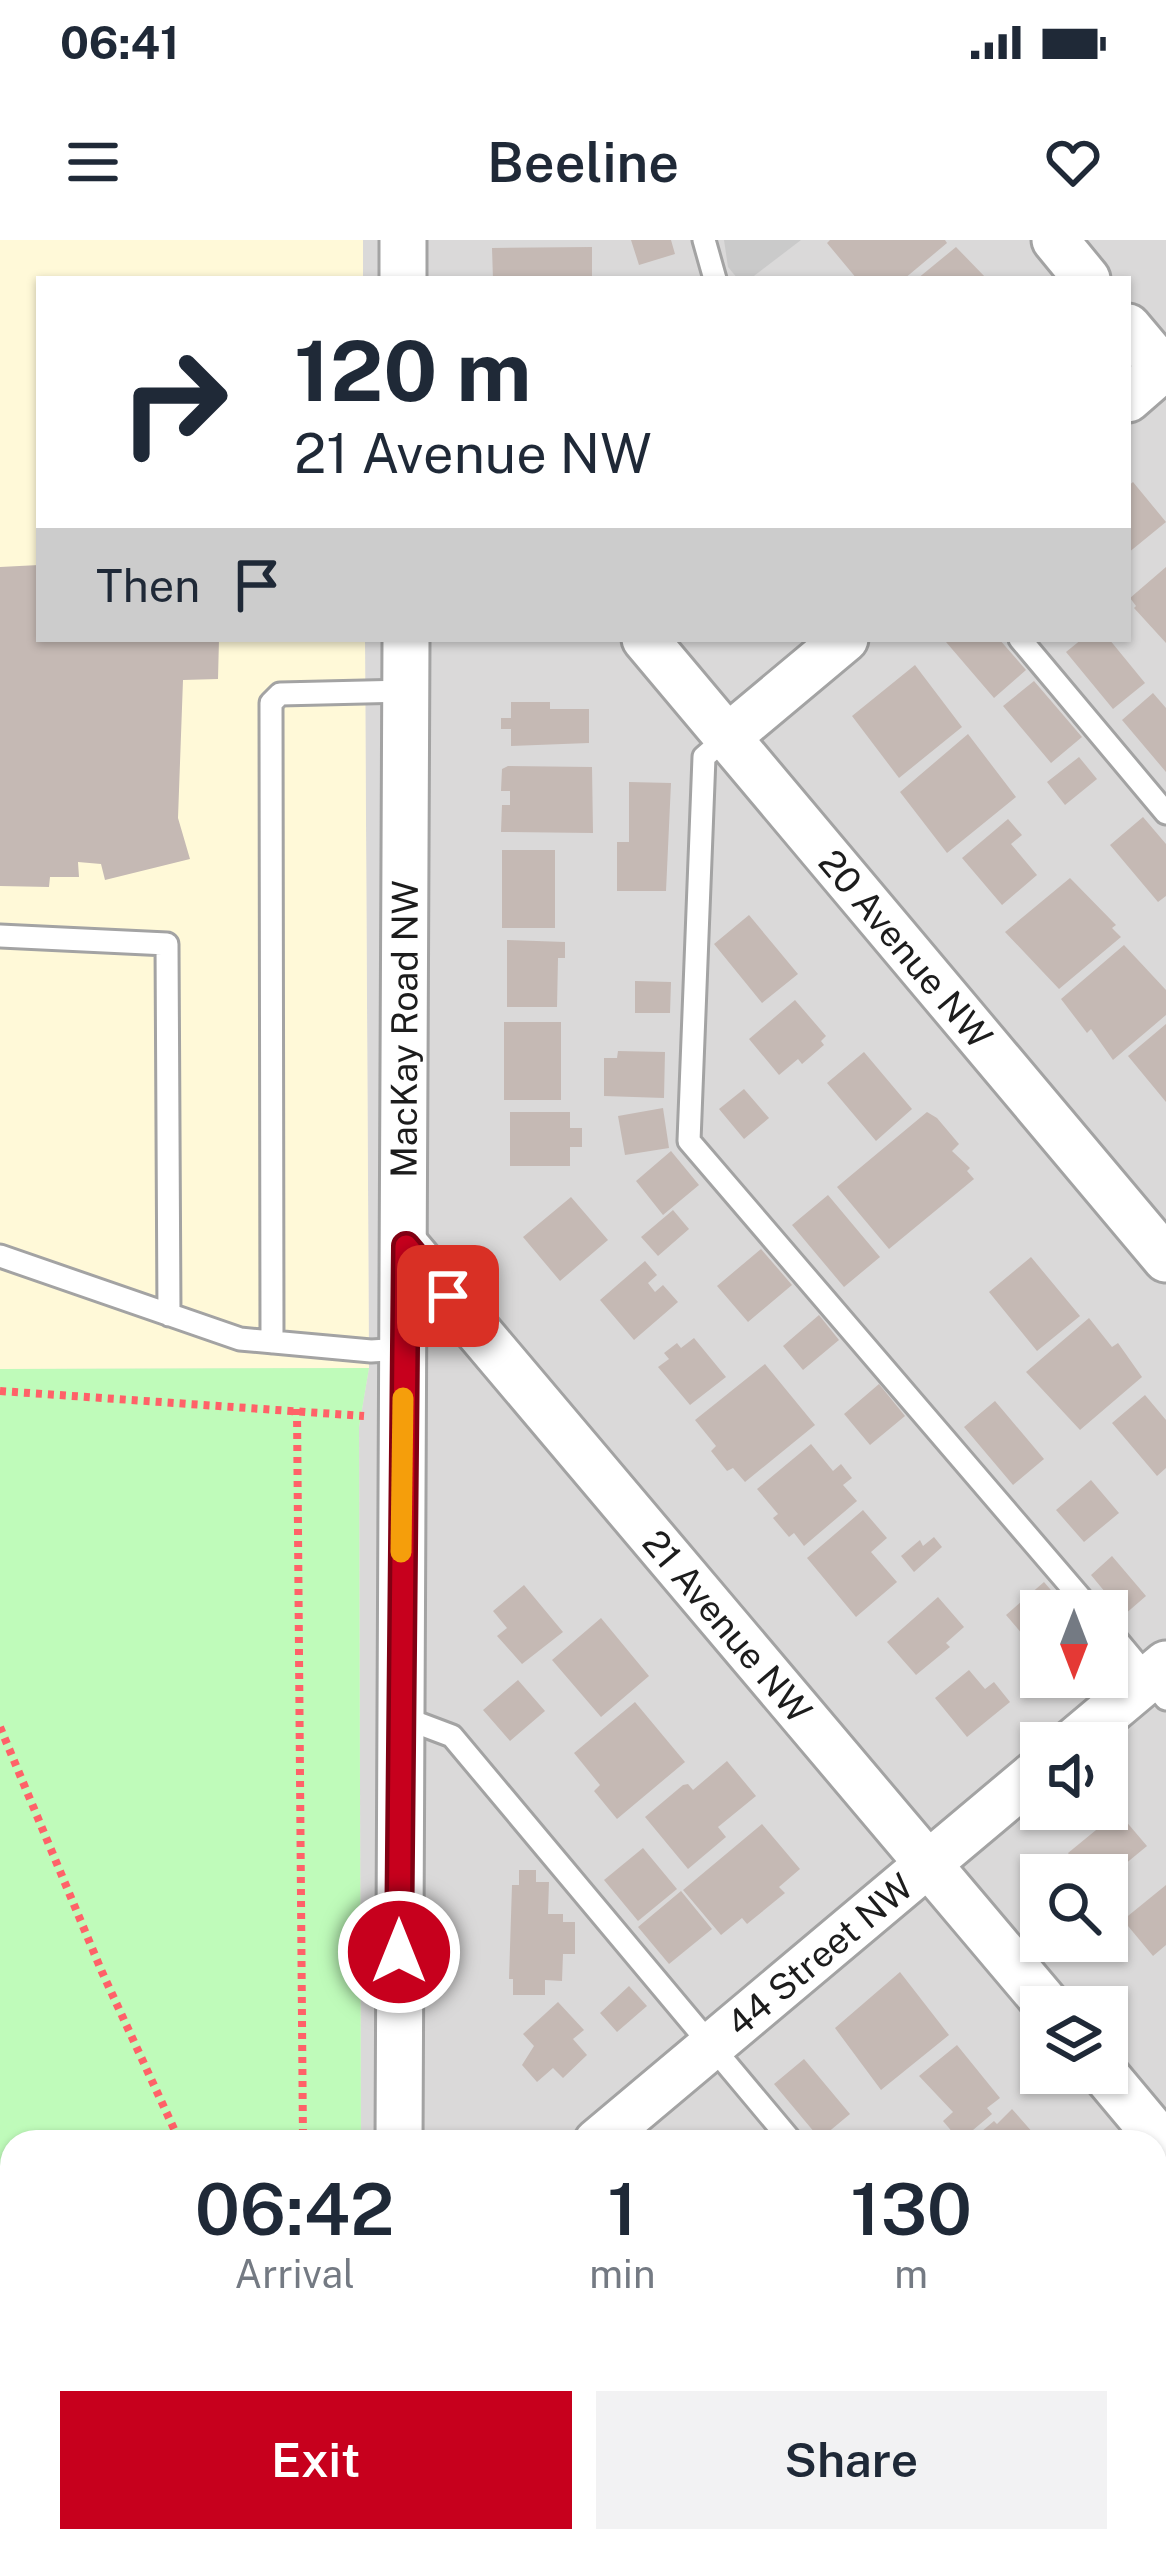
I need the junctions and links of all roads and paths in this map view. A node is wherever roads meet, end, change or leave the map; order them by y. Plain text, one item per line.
1 (403, 240) edge
2 (704, 240) edge
3 (1054, 240) edge
4 (403, 276) edge
5 (714, 276) edge
6 (1085, 276) edge
7 (1131, 330) edge
8 (1165, 369) edge
9 (1131, 397) edge
10 (406, 642) edge
11 (648, 642) edge
12 (841, 642) edge
13 (1023, 642) edge
14 (407, 692) junction
15 (729, 736) junction
16 (1166, 813) edge
17 (0, 936) edge
18 (406, 1246) junction
19 (0, 1256) edge
20 (1166, 1259) edge
21 (169, 1315) junction
22 (272, 1342) junction
23 (404, 1349) junction
24 (0, 1391) edge
25 (297, 1408) junction
26 (370, 1417) dead end
27 (1074, 1590) edge
28 (1128, 1648) edge
29 (1161, 1680) edge
30 (399, 1716) junction
31 (1102, 1722) edge
32 (0, 1727) edge
33 (1020, 1787) edge
34 (929, 1864) junction
35 (1031, 1986) edge
36 (710, 2044) junction
37 (1122, 2094) edge
38 (174, 2130) edge
39 (303, 2130) edge
40 (399, 2130) edge
41 (611, 2130) edge
42 (782, 2130) edge
43 (1152, 2130) edge

1 - 4 street
2 - 5 lane
3 - 6 street
7 - 8 street
8 - 9 street
10 - 14 street, MacKay Road NW
11 - 15 street, 20 Avenue NW
12 - 15 street
13 - 16 lane
14 - 18 street, MacKay Road NW
14 - 22 lane
15 - 20 street, 20 Avenue NW
15 - 27 lane
17 - 21 lane
18 - 23 street, MacKay Road NW
18 - 34 street, 21 Avenue NW
19 - 21 lane
21 - 22 lane
22 - 23 lane
23 - 30 street, MacKay Road NW
24 - 25 path
25 - 26 path
25 - 39 path
28 - 29 lane
29 - 31 street
30 - 36 lane
30 - 40 street, MacKay Road NW
32 - 38 path
33 - 34 street, 44 Street NW
34 - 35 street, 21 Avenue NW
34 - 36 street, 44 Street NW
36 - 41 street, 44 Street NW
36 - 42 lane
37 - 43 street

